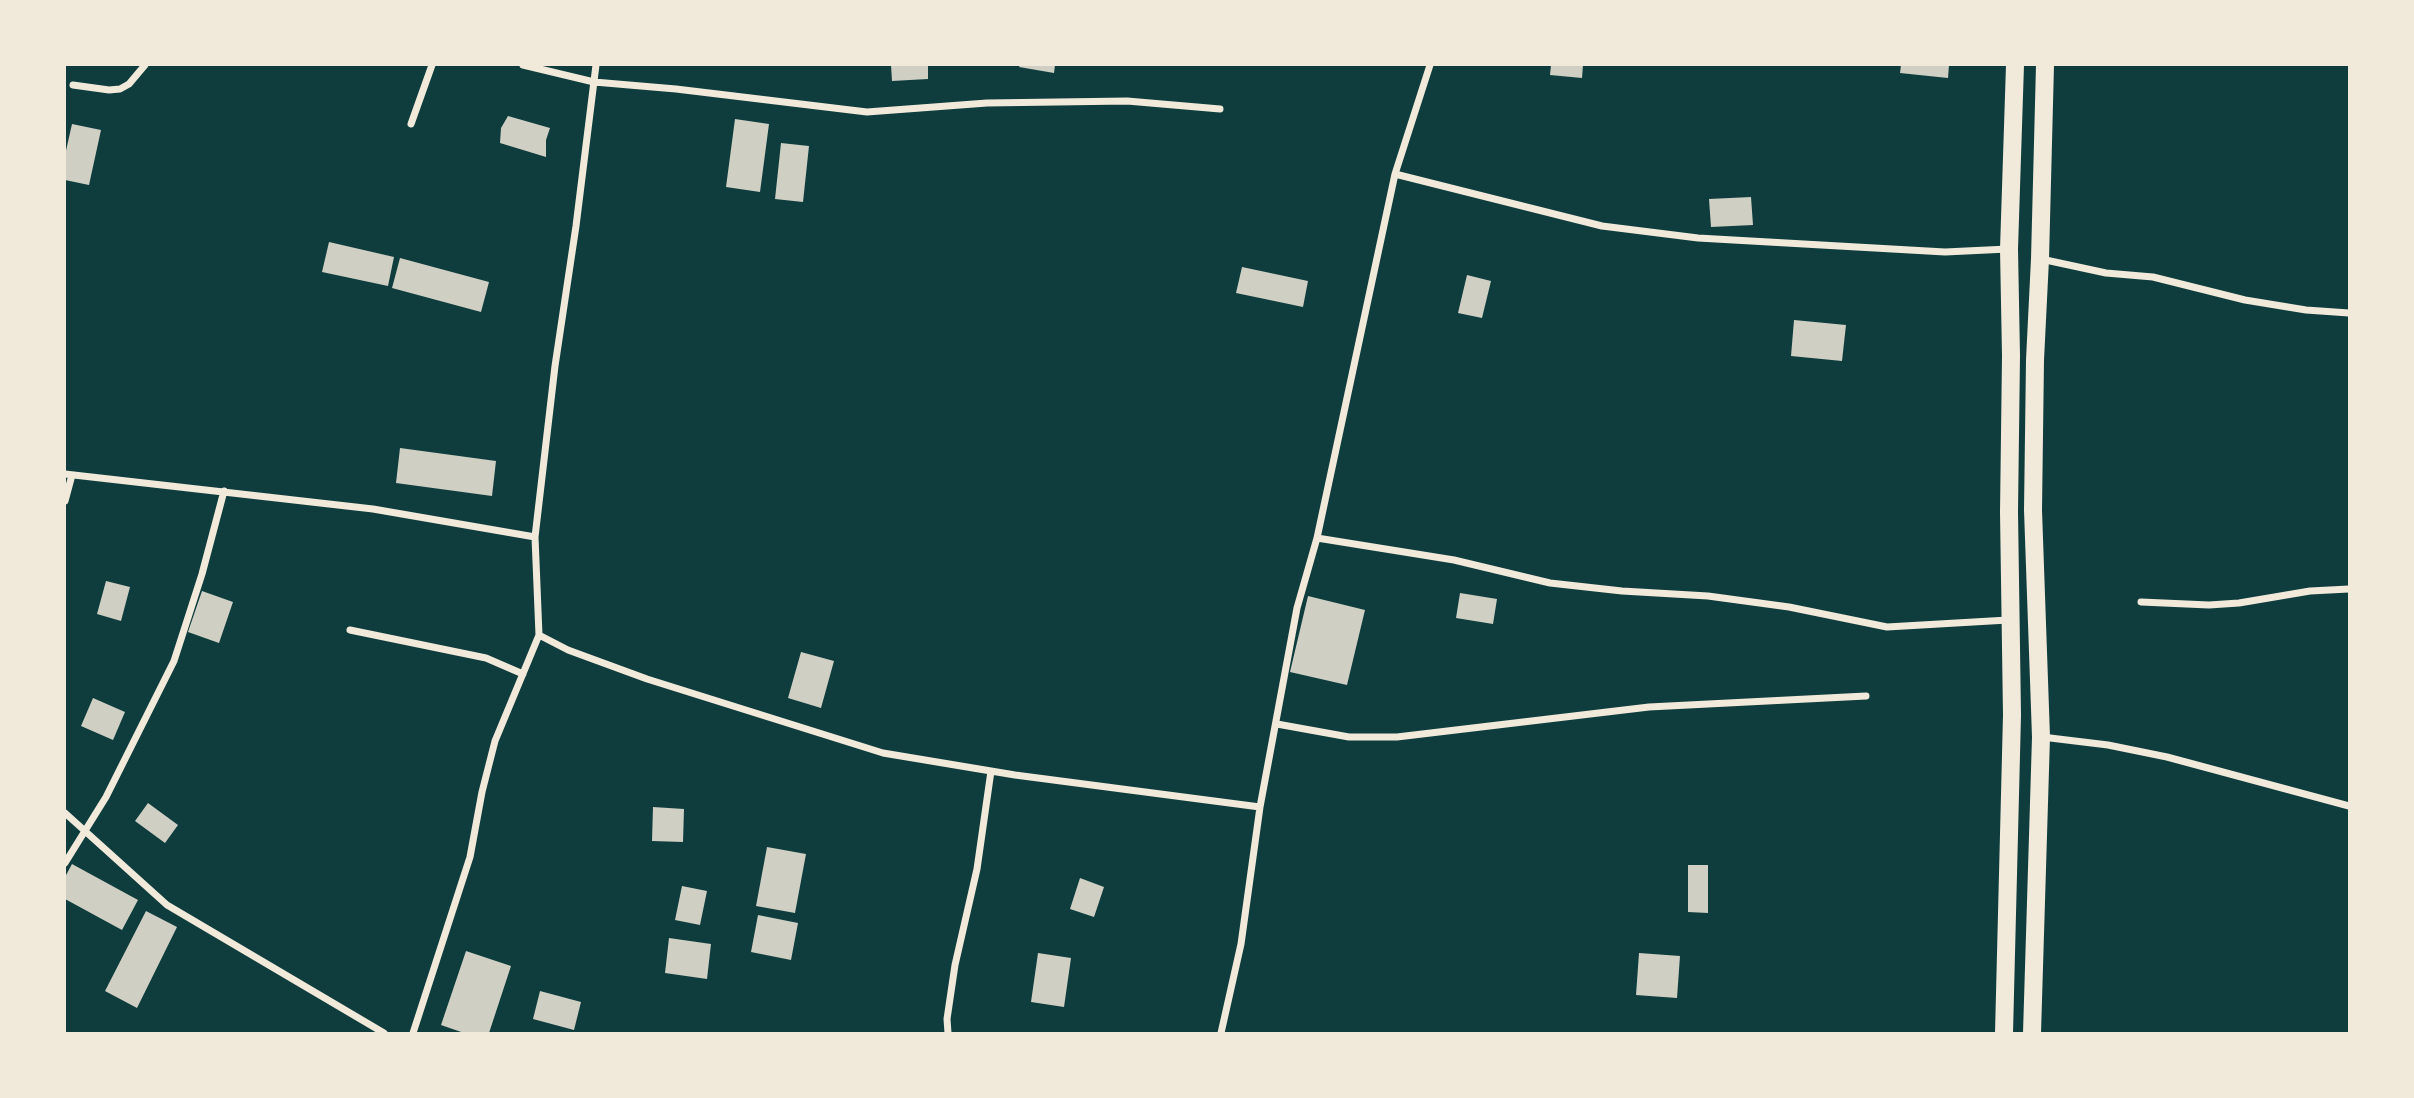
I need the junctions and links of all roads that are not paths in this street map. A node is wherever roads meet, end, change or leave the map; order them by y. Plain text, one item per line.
1 (145, 65) edge
2 (432, 65) edge
3 (523, 65) edge
4 (596, 65) edge
5 (1430, 65) edge
6 (2015, 65) edge
7 (2045, 65) edge
8 (594, 82) junction
9 (73, 85) dead end
10 (1220, 109) dead end
11 (411, 124) dead end
12 (1395, 174) junction
13 (2009, 249) junction
14 (2040, 259) junction
15 (2349, 313) edge
16 (69, 475) edge
17 (224, 491) junction
18 (65, 501) edge
19 (535, 537) junction
20 (1317, 538) junction
21 (2349, 589) edge
22 (2141, 602) dead end
23 (2010, 620) junction
24 (350, 630) dead end
25 (539, 635) junction
26 (523, 674) junction
27 (1866, 696) dead end
28 (1277, 724) junction
29 (2041, 737) junction
30 (991, 771) junction
31 (2349, 806) edge
32 (1260, 807) junction
33 (65, 813) edge
34 (84, 832) junction
35 (65, 863) edge
36 (384, 1033) edge
37 (414, 1033) edge
38 (948, 1033) edge
39 (1221, 1033) edge
40 (2004, 1033) edge
41 (2032, 1033) edge

1 - 9 street
2 - 11 street
3 - 8 street
4 - 8 street
5 - 12 street
6 - 13 main road
7 - 14 main road
8 - 10 street
8 - 19 street
12 - 13 street
12 - 20 street
13 - 23 main road
14 - 15 street
14 - 29 main road
16 - 17 street
16 - 18 street
17 - 19 street
17 - 34 street
19 - 25 street
20 - 23 street
20 - 28 street
21 - 22 street
23 - 40 main road
24 - 26 street
25 - 26 street
25 - 30 street
26 - 37 street
27 - 28 street
28 - 32 street
29 - 31 street
29 - 41 main road
30 - 32 street
30 - 38 street
32 - 39 street
33 - 34 street
34 - 35 street
34 - 36 street

